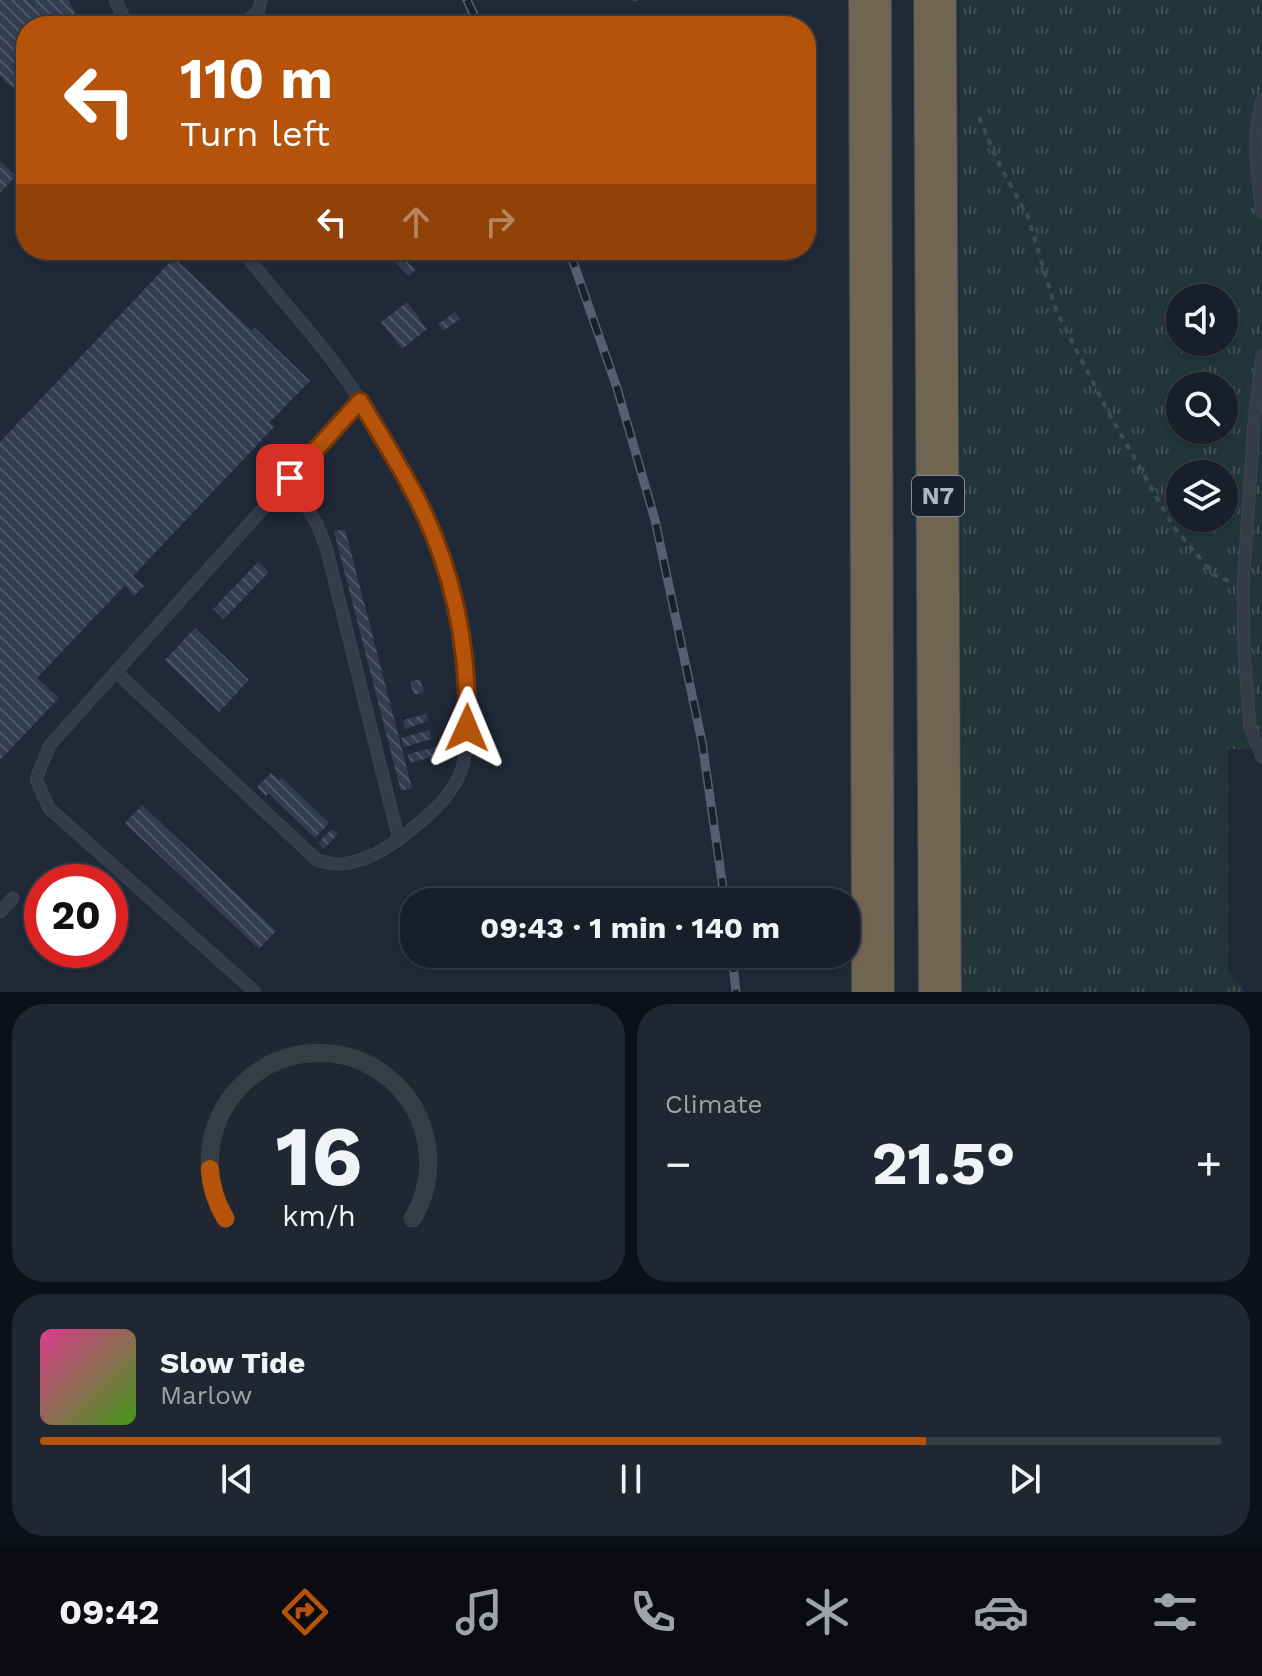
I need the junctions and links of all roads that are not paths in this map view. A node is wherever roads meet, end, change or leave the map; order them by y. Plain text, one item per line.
1 (870, 0) edge
2 (935, 0) edge
3 (1262, 100) edge
4 (1262, 212) edge
5 (250, 260) edge
6 (1262, 356) edge
7 (360, 401) junction
8 (290, 478) junction
9 (116, 672) junction
10 (1262, 757) edge
11 (399, 840) junction
12 (13, 898) dead end
13 (0, 912) edge
14 (255, 992) edge
15 (873, 992) edge
16 (940, 992) edge

1 - 15 highway
2 - 16 highway, N7
3 - 4 lane
5 - 7 lane
6 - 10 lane
7 - 8 lane
7 - 11 lane
8 - 9 lane
8 - 11 lane
9 - 11 lane
9 - 14 lane
12 - 13 lane

